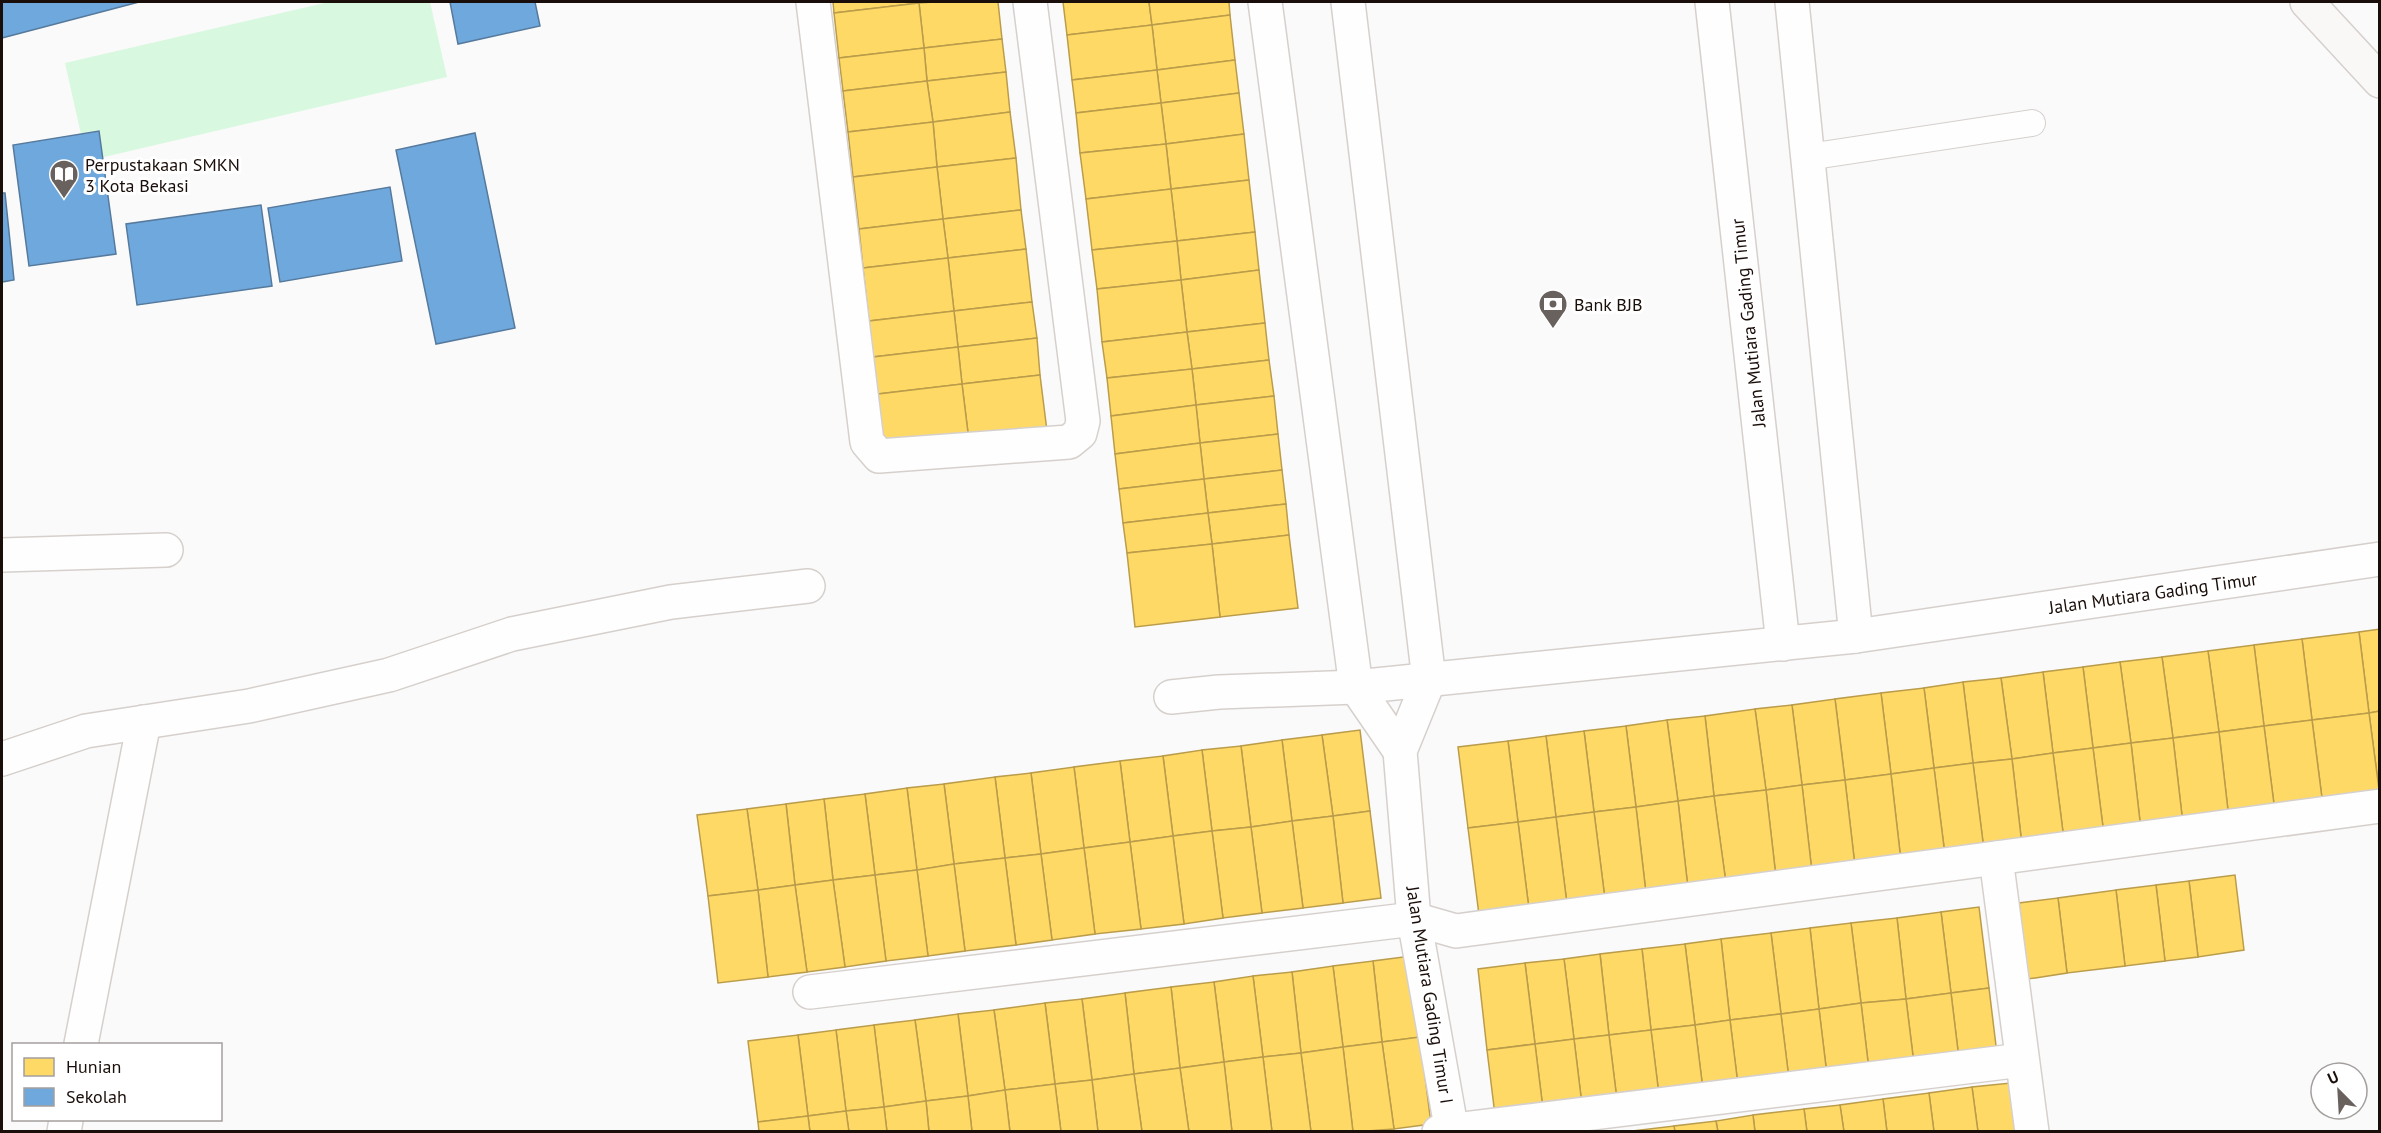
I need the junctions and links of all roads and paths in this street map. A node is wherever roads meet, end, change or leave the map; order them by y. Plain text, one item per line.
1 (813, 2) edge
2 (1030, 2) edge
3 (1265, 2) edge
4 (1348, 2) edge
5 (1712, 2) edge
6 (1792, 2) edge
7 (2307, 2) edge
8 (2379, 81) edge
9 (2032, 123) dead end
10 (1808, 157) junction
11 (166, 550) dead end
12 (2, 555) edge
13 (2379, 559) edge
14 (808, 586) dead end
15 (1856, 636) junction
16 (1783, 644) junction
17 (1429, 680) junction
18 (1356, 687) junction
19 (1171, 697) dead end
20 (144, 722) junction
21 (1400, 752) junction
22 (2, 759) edge
23 (2379, 806) edge
24 (1996, 858) junction
25 (1414, 919) junction
26 (810, 992) dead end
27 (81, 1043) edge
28 (2022, 1060) junction
29 (1447, 1131) edge
30 (2032, 1131) edge

1 - 2 street
3 - 18 street
4 - 17 street
5 - 16 street, Jalan Mutiara Gading Timur
6 - 10 street
7 - 8 main road
9 - 10 lane
10 - 15 street
11 - 12 street
13 - 15 street, Jalan Mutiara Gading Timur
14 - 20 street
15 - 16 street, Jalan Mutiara Gading Timur
16 - 17 street, Jalan Mutiara Gading Timur
17 - 18 street, Jalan Mutiara Gading Timur
17 - 21 street, Jalan Mutiara Gading Timur I
18 - 19 street, Jalan Mutiara Gading Timur
18 - 21 street, Jalan Mutiara Gading Timur I
20 - 22 street
20 - 27 street
21 - 25 street, Jalan Mutiara Gading Timur I
23 - 24 street
24 - 25 street
24 - 28 street
25 - 26 street
25 - 29 street, Jalan Mutiara Gading Timur I
28 - 29 street
28 - 30 street

